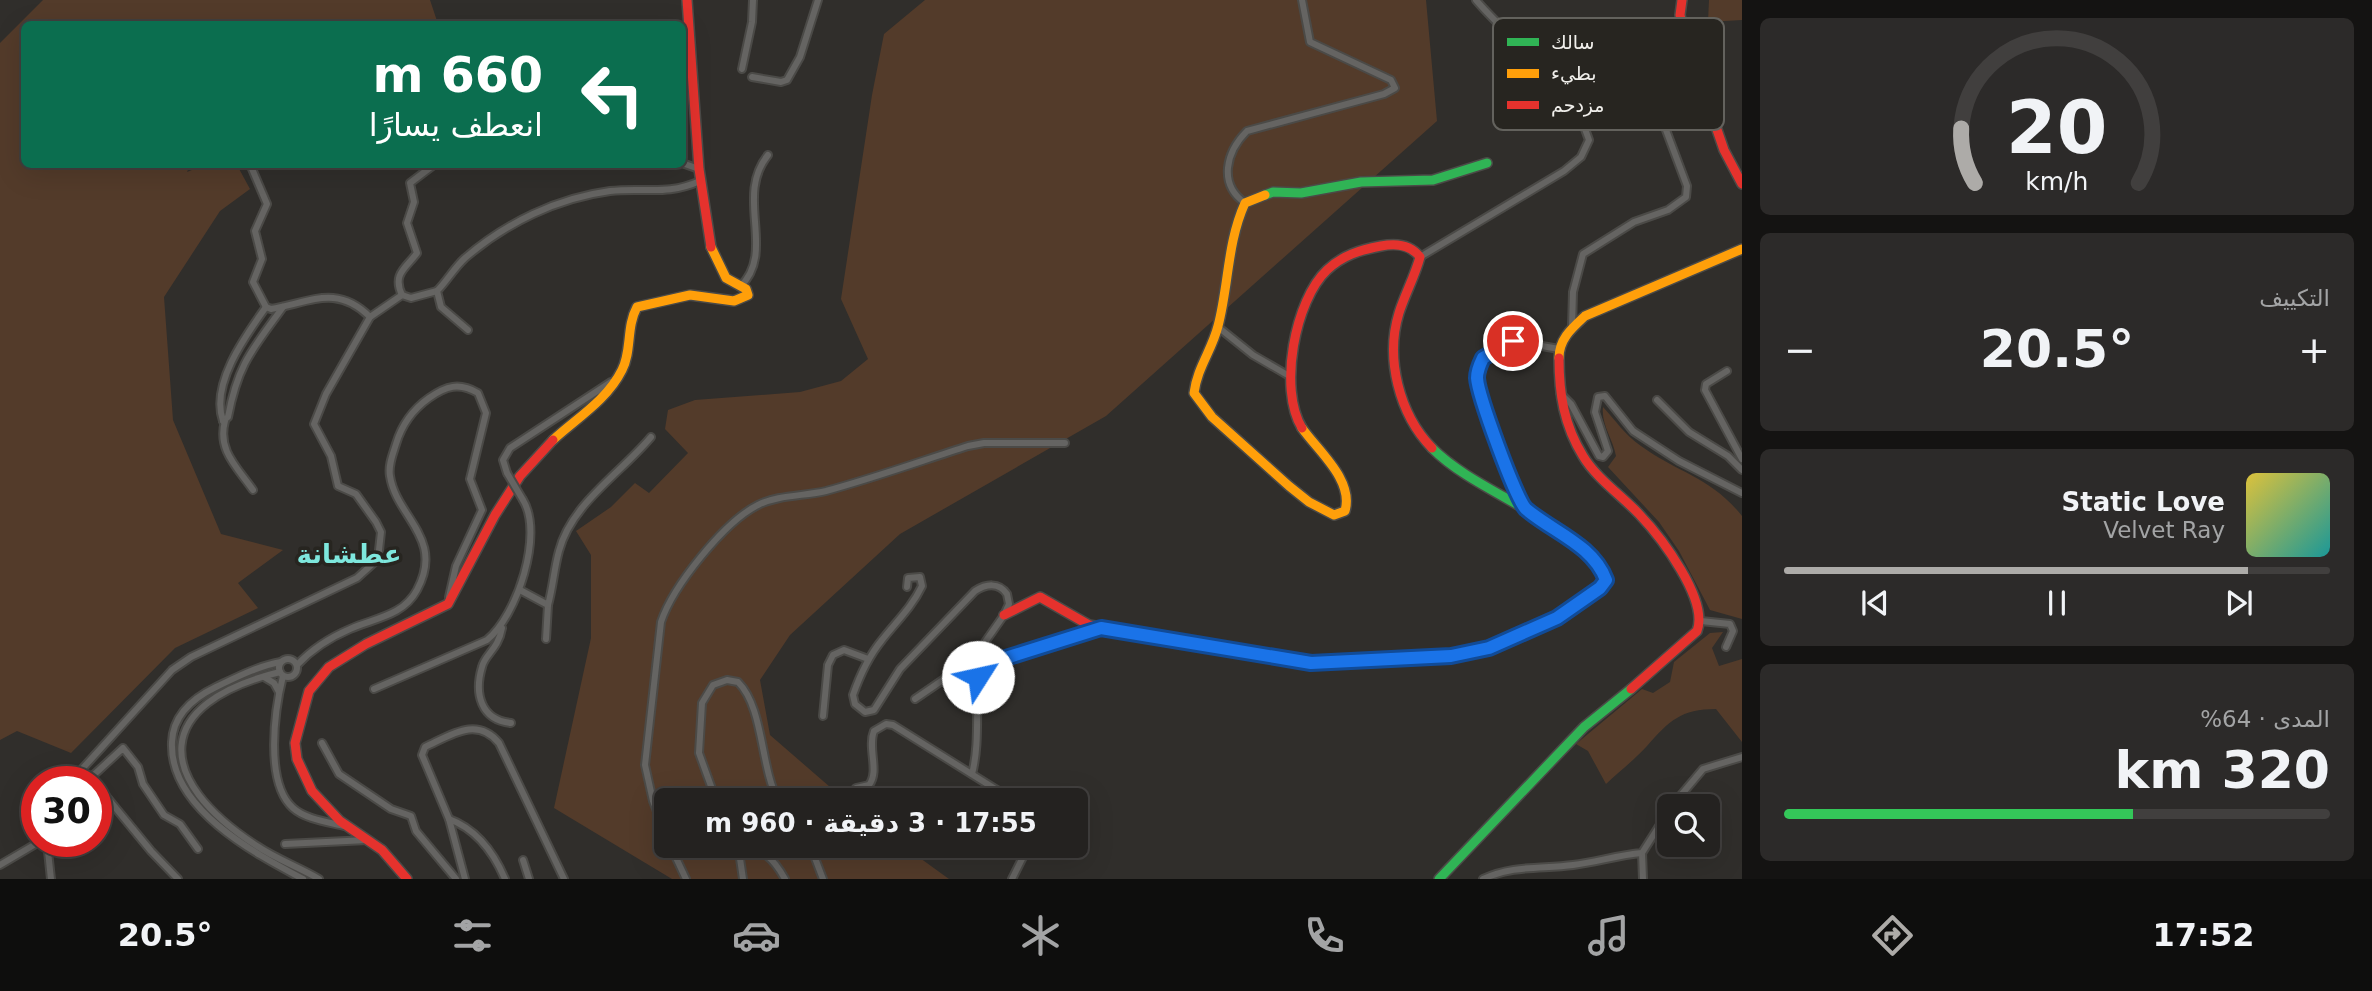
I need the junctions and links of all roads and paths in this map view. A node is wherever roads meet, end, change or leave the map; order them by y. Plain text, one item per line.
1 (687, 0) edge
2 (753, 0) edge
3 (818, 0) edge
4 (1302, 0) edge
5 (1476, 0) edge
6 (1682, 0) edge
7 (1493, 18) edge
8 (1681, 18) edge
9 (742, 69) dead end
10 (752, 76) dead end
11 (1584, 130) edge
12 (1666, 130) edge
13 (1717, 130) edge
14 (768, 155) dead end
15 (1487, 163) dead end
16 (686, 164) edge
17 (252, 168) edge
18 (430, 168) edge
19 (699, 169) junction
20 (700, 181) junction
21 (1742, 184) edge
22 (1245, 203) junction
23 (1742, 248) edge
24 (1420, 257) junction
25 (740, 287) junction
26 (437, 291) junction
27 (401, 295) junction
28 (266, 307) junction
29 (283, 307) junction
30 (370, 317) junction
31 (1218, 327) junction
32 (1572, 327) junction
33 (468, 330) dead end
34 (1559, 349) junction
35 (1727, 371) dead end
36 (1291, 377) junction
37 (616, 379) junction
38 (1559, 391) junction
39 (1657, 400) dead end
40 (225, 421) junction
41 (651, 437) dead end
42 (1065, 443) dead end
43 (1742, 459) edge
44 (1742, 470) edge
45 (253, 490) dead end
46 (1742, 493) edge
47 (1524, 507) junction
48 (907, 587) dead end
49 (520, 590) junction
50 (448, 604) junction
51 (548, 605) junction
52 (1004, 615) junction
53 (1701, 621) junction
54 (502, 626) junction
55 (1101, 628) junction
56 (546, 639) dead end
57 (1726, 647) dead end
58 (313, 650) junction
59 (868, 659) junction
60 (975, 659) junction
61 (290, 660) junction
62 (281, 663) junction
63 (297, 665) junction
64 (980, 671) junction
65 (284, 675) junction
66 (262, 676) junction
67 (374, 689) dead end
68 (280, 690) junction
69 (915, 699) dead end
70 (823, 716) dead end
71 (510, 723) dead end
72 (322, 743) dead end
73 (1742, 757) edge
74 (85, 766) edge
75 (106, 766) edge
76 (972, 774) junction
77 (712, 788) edge
78 (774, 788) edge
79 (858, 788) edge
80 (994, 788) edge
81 (1682, 794) edge
82 (112, 804) edge
83 (654, 804) edge
84 (449, 819) junction
85 (349, 827) junction
86 (1657, 829) edge
87 (371, 840) junction
88 (285, 844) dead end
89 (198, 849) dead end
90 (21, 853) edge
91 (1642, 853) junction
92 (49, 857) edge
93 (676, 858) edge
94 (740, 858) edge
95 (772, 858) edge
96 (815, 858) edge
97 (1022, 858) edge
98 (523, 860) dead end
99 (0, 865) edge
100 (168, 869) junction
101 (466, 877) edge
102 (51, 879) edge
103 (170, 879) edge
104 (178, 879) edge
105 (303, 879) edge
106 (319, 879) edge
107 (407, 879) edge
108 (456, 879) edge
109 (505, 879) edge
110 (529, 879) edge
111 (564, 879) edge
112 (687, 879) edge
113 (743, 879) edge
114 (785, 879) edge
115 (824, 879) edge
116 (1012, 879) edge
117 (1439, 879) edge
118 (1483, 879) edge
119 (1643, 879) edge

1 - 19 main road
2 - 9 street
3 - 10 street
4 - 22 street
5 - 7 street
6 - 8 main road
11 - 24 street
12 - 32 street
13 - 21 main road
14 - 25 street
15 - 22 main road
16 - 19 street
17 - 28 street
18 - 27 street
19 - 20 main road
20 - 25 main road
20 - 26 street
22 - 31 main road
23 - 32 main road
24 - 36 main road
24 - 47 main road
25 - 37 main road
26 - 27 street
26 - 33 street
27 - 30 street
28 - 29 street
28 - 40 street
29 - 30 street
29 - 40 street
30 - 74 street
31 - 36 street
31 - 36 main road
32 - 34 main road
34 - 38 main road
34 - 47 street
35 - 43 street
37 - 49 street, bridge
37 - 50 main road
38 - 46 street
38 - 53 main road
39 - 44 street
40 - 45 street
41 - 51 street
42 - 83 street
47 - 55 main road
48 - 59 street
49 - 51 street
49 - 54 street
50 - 58 street
50 - 85 main road
51 - 56 street
52 - 55 main road
52 - 59 street
52 - 60 street
53 - 57 street
53 - 117 main road
54 - 67 street
54 - 71 street
55 - 64 street
58 - 61 street
58 - 63 street
59 - 70 street
60 - 64 street
60 - 69 street
61 - 62 street
61 - 63 street
62 - 65 street
62 - 105 street
63 - 65 street
64 - 76 street
65 - 66 street
65 - 68 street
66 - 68 street
66 - 106 street
68 - 85 street
72 - 108 street
73 - 81 street
75 - 89 street
76 - 79 street
76 - 80 street
77 - 78 street
82 - 100 street
84 - 101 street
84 - 109 street
84 - 111 street
85 - 87 main road
86 - 91 street
87 - 88 street
87 - 107 main road
90 - 99 street
91 - 118 street
91 - 119 street
92 - 102 street
93 - 112 street
94 - 113 street
95 - 114 street
96 - 115 street
97 - 116 street
98 - 110 street
100 - 103 street
100 - 104 street

